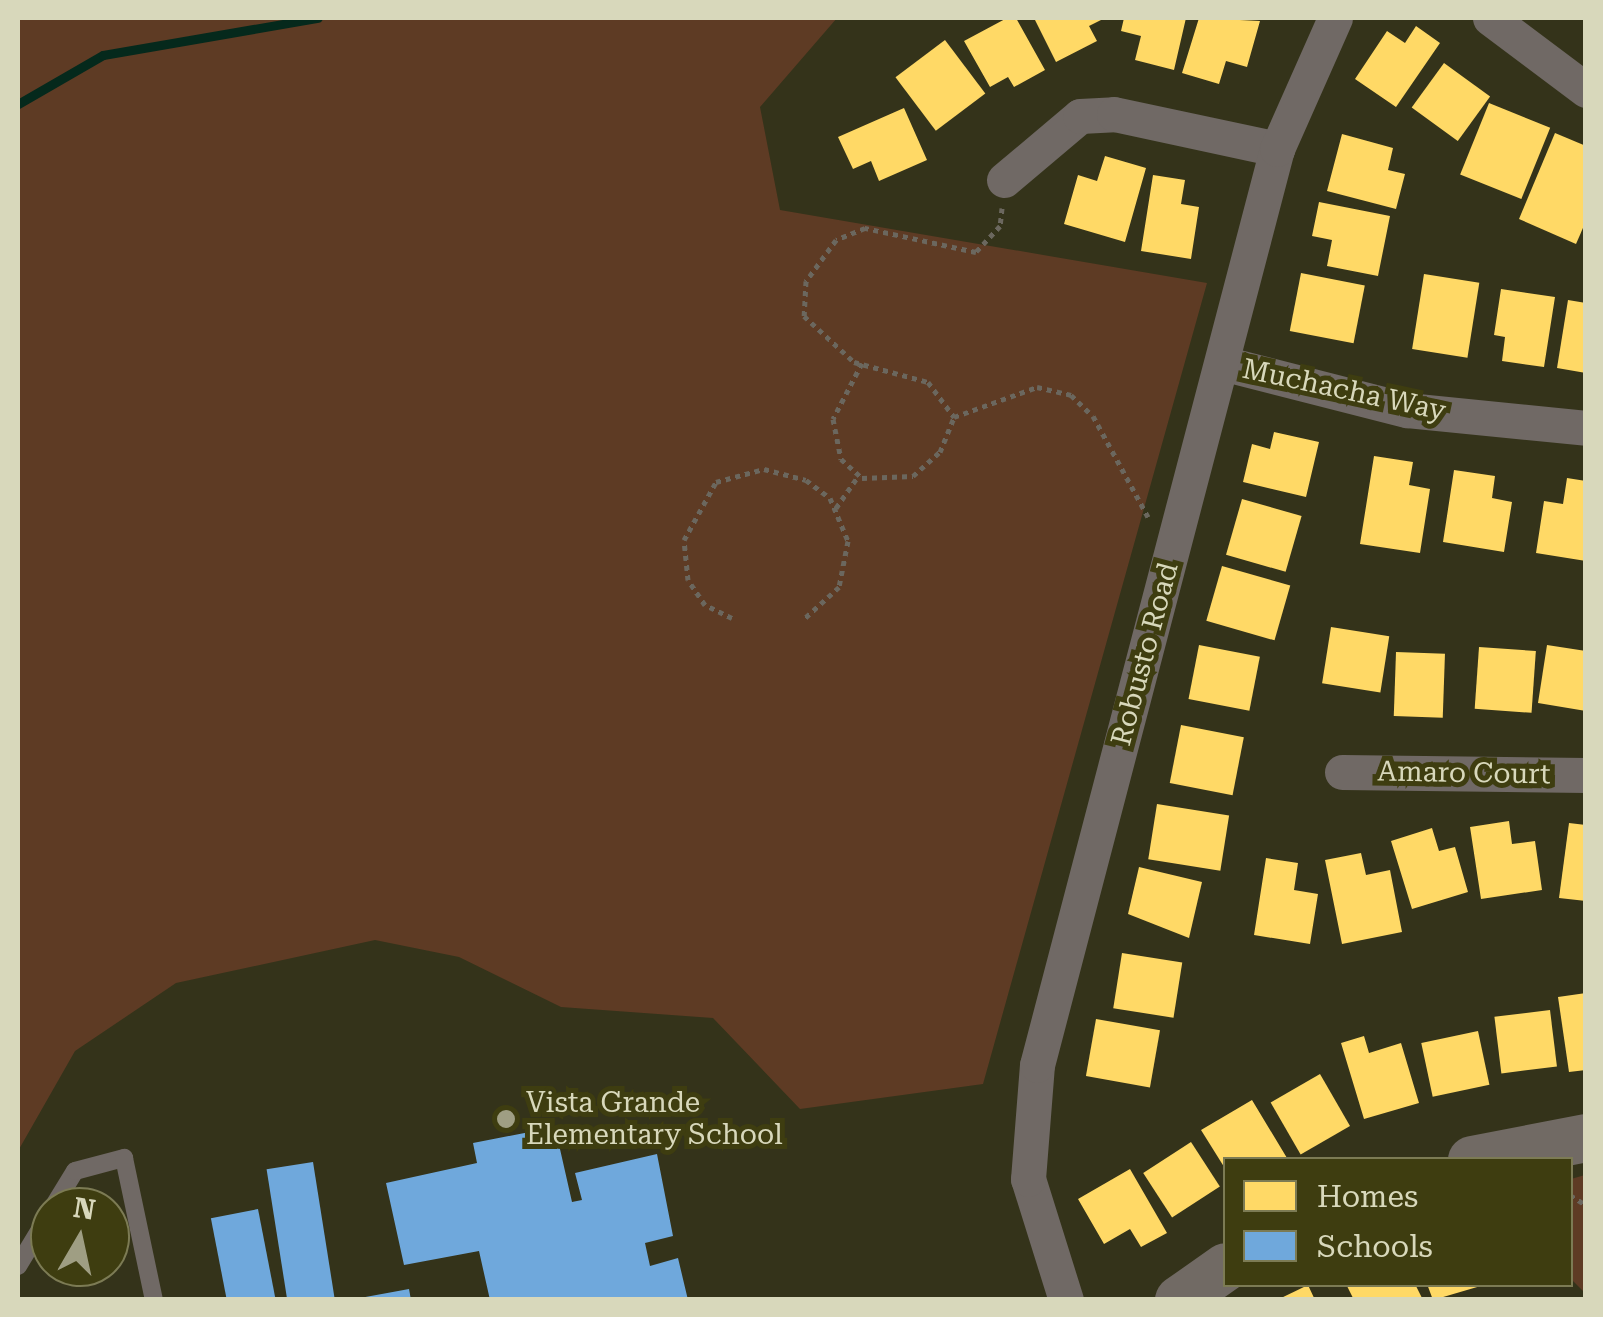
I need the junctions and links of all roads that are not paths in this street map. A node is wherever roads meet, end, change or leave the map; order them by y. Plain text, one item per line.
1 (1335, 18) edge
2 (1490, 18) edge
3 (1586, 90) edge
4 (1278, 149) junction
5 (1004, 180) road end
6 (1222, 363) junction
7 (1586, 428) edge
8 (1342, 772) dead end
9 (1586, 775) edge
10 (1586, 1138) edge
11 (1488, 1157) edge
12 (66, 1187) edge
13 (1223, 1268) edge
14 (154, 1300) edge
15 (1066, 1300) edge
16 (1179, 1300) edge

1 - 4 street, Robusto Road
2 - 3 street
4 - 5 street
4 - 6 street, Robusto Road
6 - 7 street, Muchacha Way
6 - 15 street, Robusto Road
8 - 9 street, Amaro Court
10 - 11 street
12 - 14 lane
13 - 16 street

